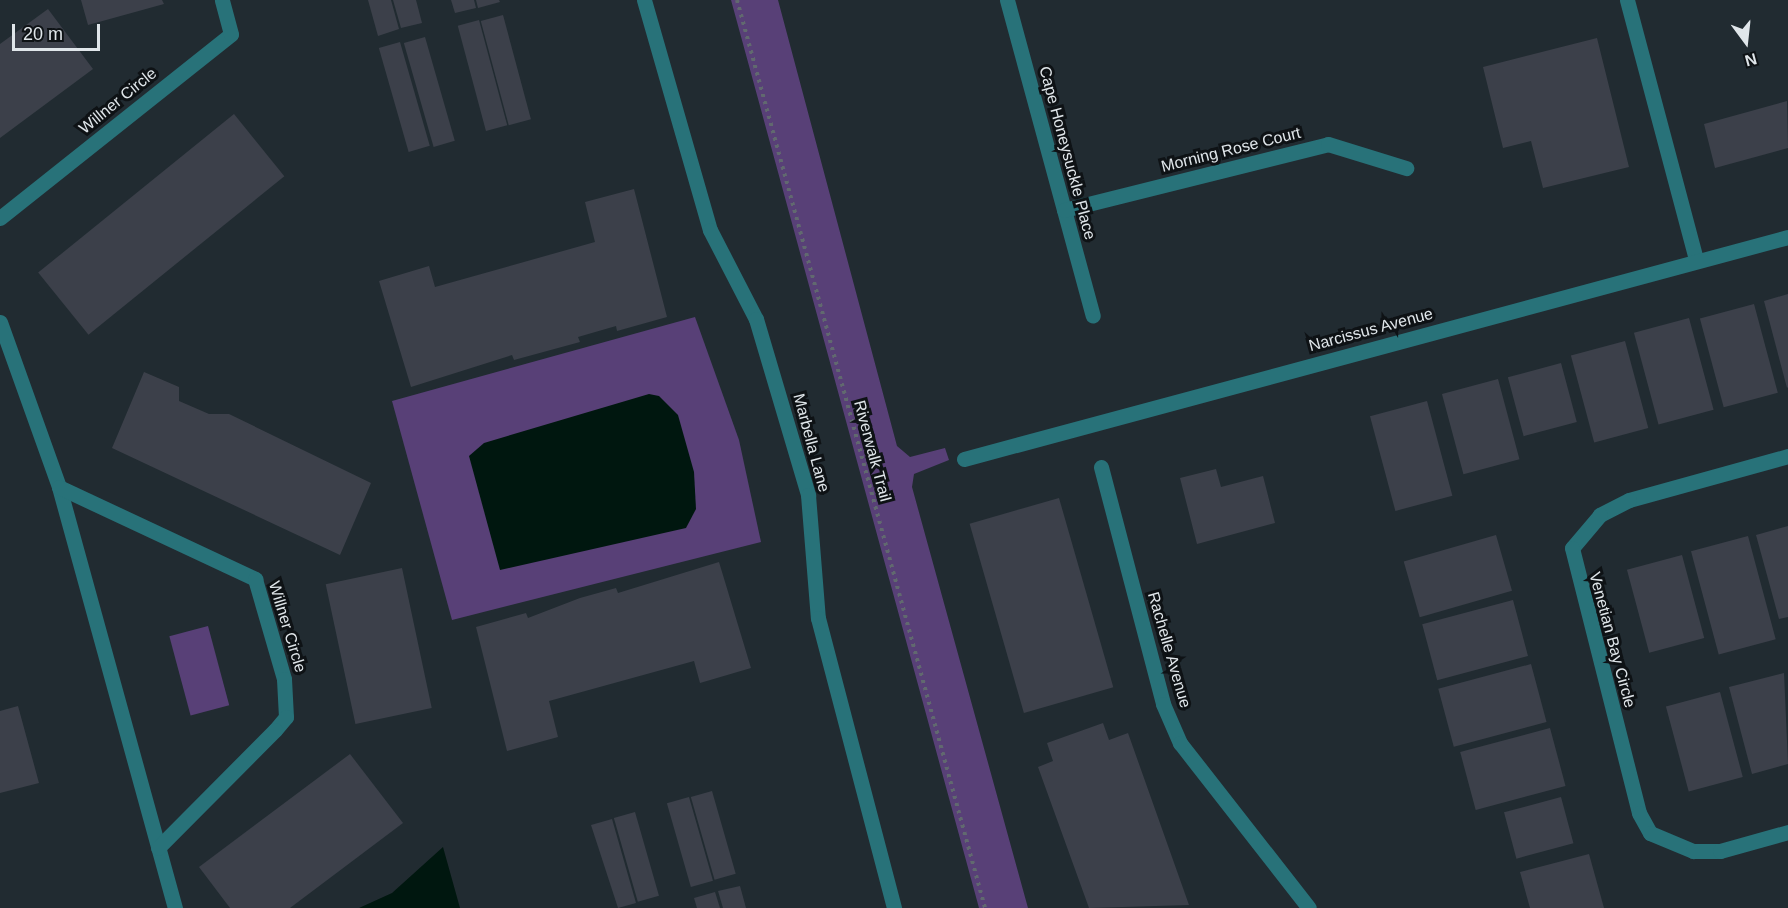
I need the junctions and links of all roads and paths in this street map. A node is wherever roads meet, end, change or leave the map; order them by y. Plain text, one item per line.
1 (222, 0) edge
2 (644, 0) edge
3 (737, 0) edge
4 (1007, 0) edge
5 (1627, 0) edge
6 (1407, 168) dead end
7 (1064, 210) junction
8 (0, 218) edge
9 (1788, 237) edge
10 (1696, 260) junction
11 (1093, 316) dead end
12 (0, 322) edge
13 (1788, 456) edge
14 (964, 459) dead end
15 (1101, 467) dead end
16 (59, 487) junction
17 (1788, 832) edge
18 (158, 848) junction
19 (175, 908) edge
20 (894, 908) edge
21 (985, 908) edge
22 (1309, 908) edge

1 - 8 street, Willner Circle
2 - 20 street, Marbella Lane
3 - 21 path, Riverwalk Trail
4 - 7 street, Cape Honeysuckle Place
5 - 10 street
6 - 7 street, Morning Rose Court
7 - 11 street, Cape Honeysuckle Place
9 - 10 street, Narcissus Avenue
10 - 14 street, Narcissus Avenue
12 - 16 street
13 - 17 street, Venetian Bay Circle
15 - 22 street, Rachelle Avenue
16 - 18 street
16 - 18 street, Willner Circle
18 - 19 street

